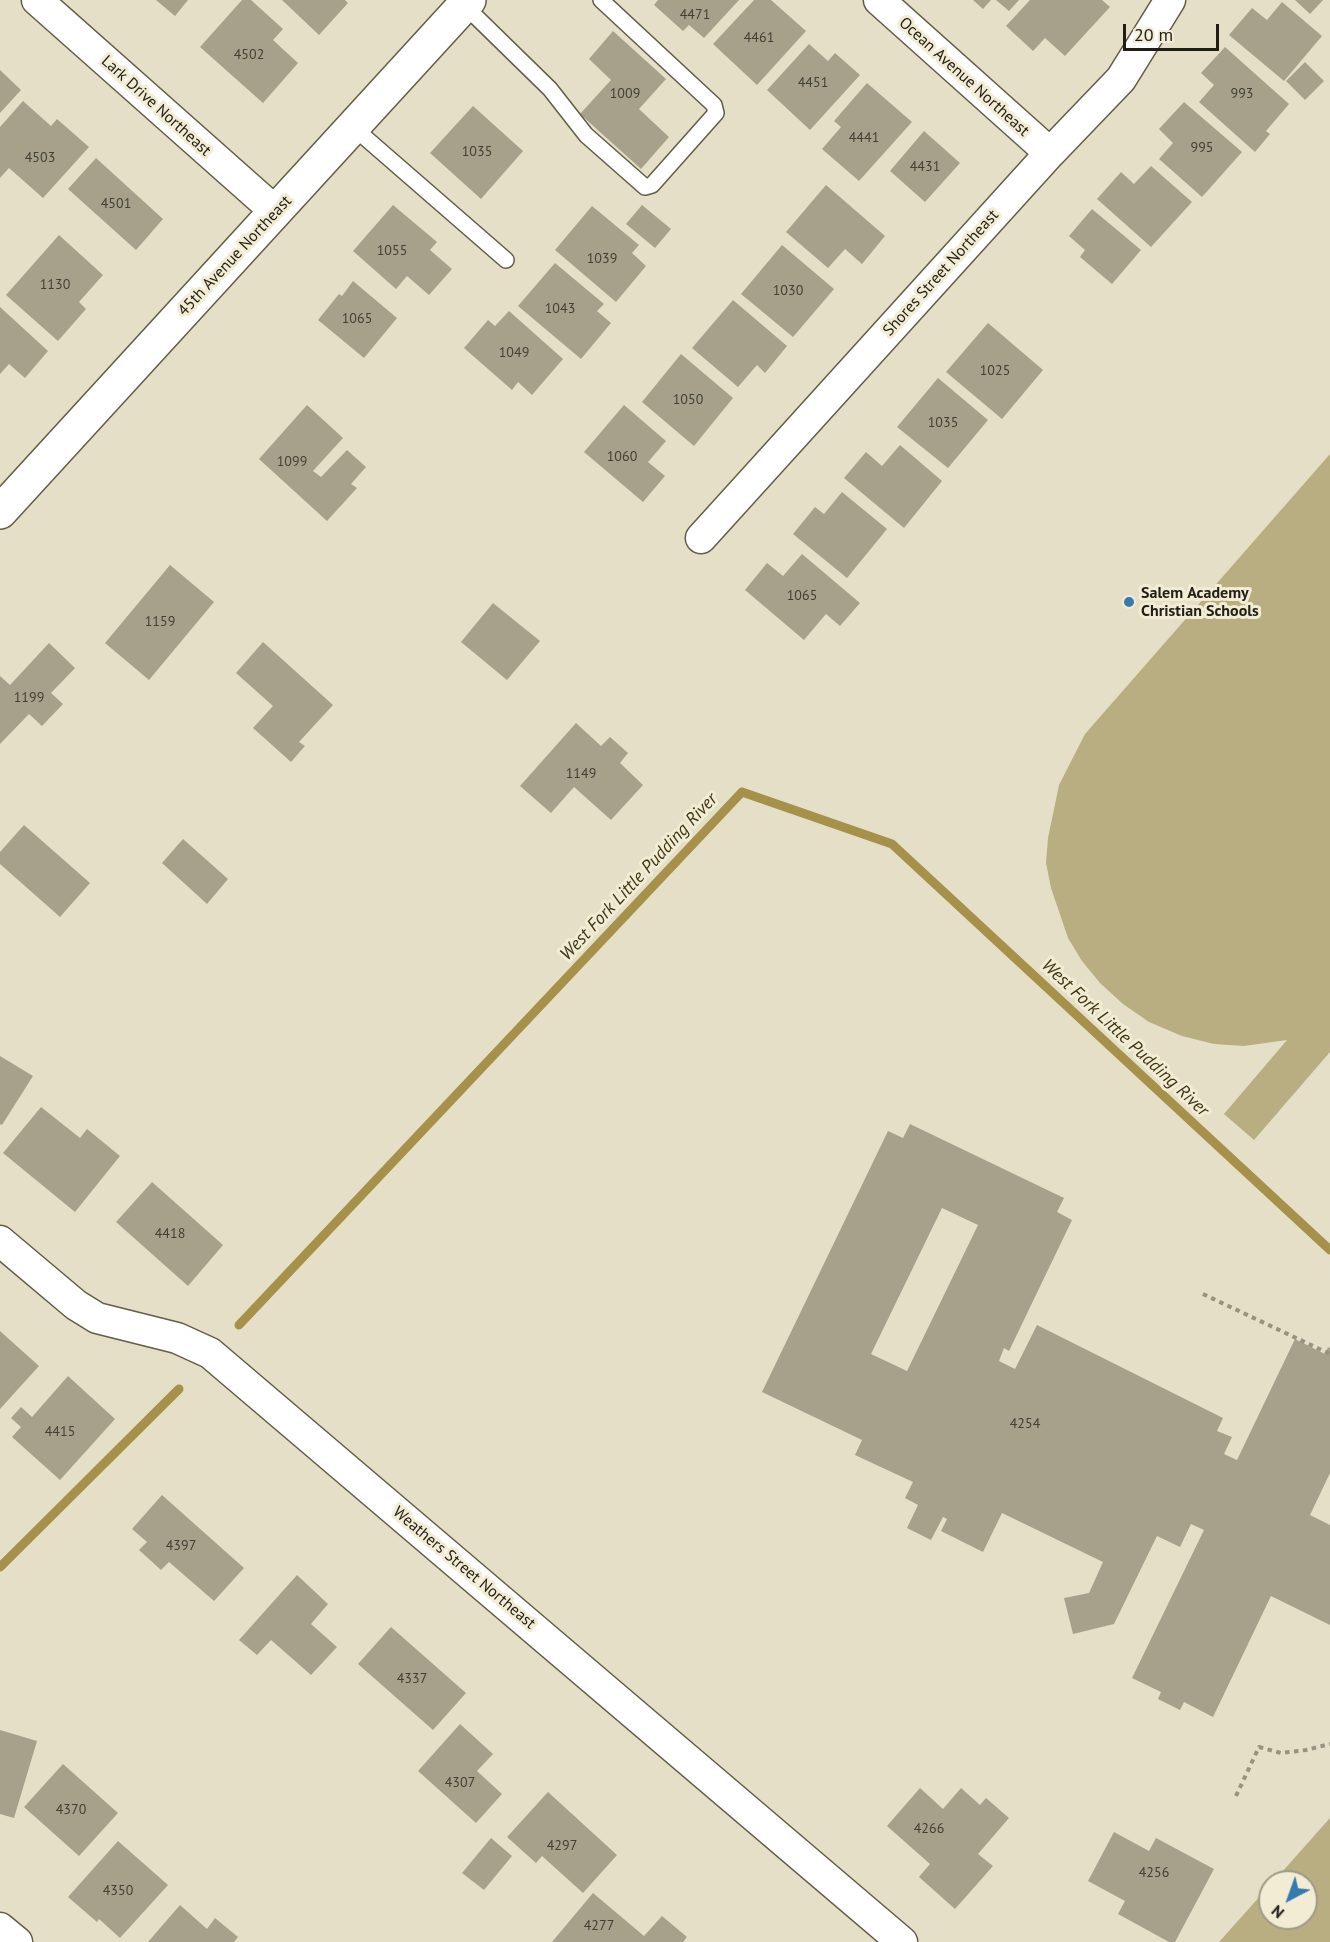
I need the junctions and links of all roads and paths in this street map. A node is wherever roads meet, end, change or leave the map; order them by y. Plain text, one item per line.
1 (37, 0) edge
2 (601, 0) edge
3 (879, 0) edge
4 (1170, 0) edge
5 (467, 3) edge
6 (353, 127) junction
7 (1050, 153) junction
8 (276, 212) junction
9 (506, 260) dead end
10 (0, 512) edge
11 (701, 538) dead end
12 (0, 1240) edge
13 (1203, 1294) dead end
14 (1330, 1354) edge
15 (1330, 1744) edge
16 (1236, 1796) dead end
17 (0, 1928) edge
18 (16, 1942) edge
19 (902, 1942) edge

1 - 8 street, Lark Drive Northeast
2 - 5 lane
3 - 7 street, Ocean Avenue Northeast
4 - 7 street, Shores Street Northeast
5 - 6 street, 45th Avenue Northeast
6 - 8 street, 45th Avenue Northeast
6 - 9 lane
7 - 11 street, Shores Street Northeast
8 - 10 street, 45th Avenue Northeast
12 - 19 street, Weathers Street Northeast
13 - 14 path
15 - 16 path
17 - 18 street

